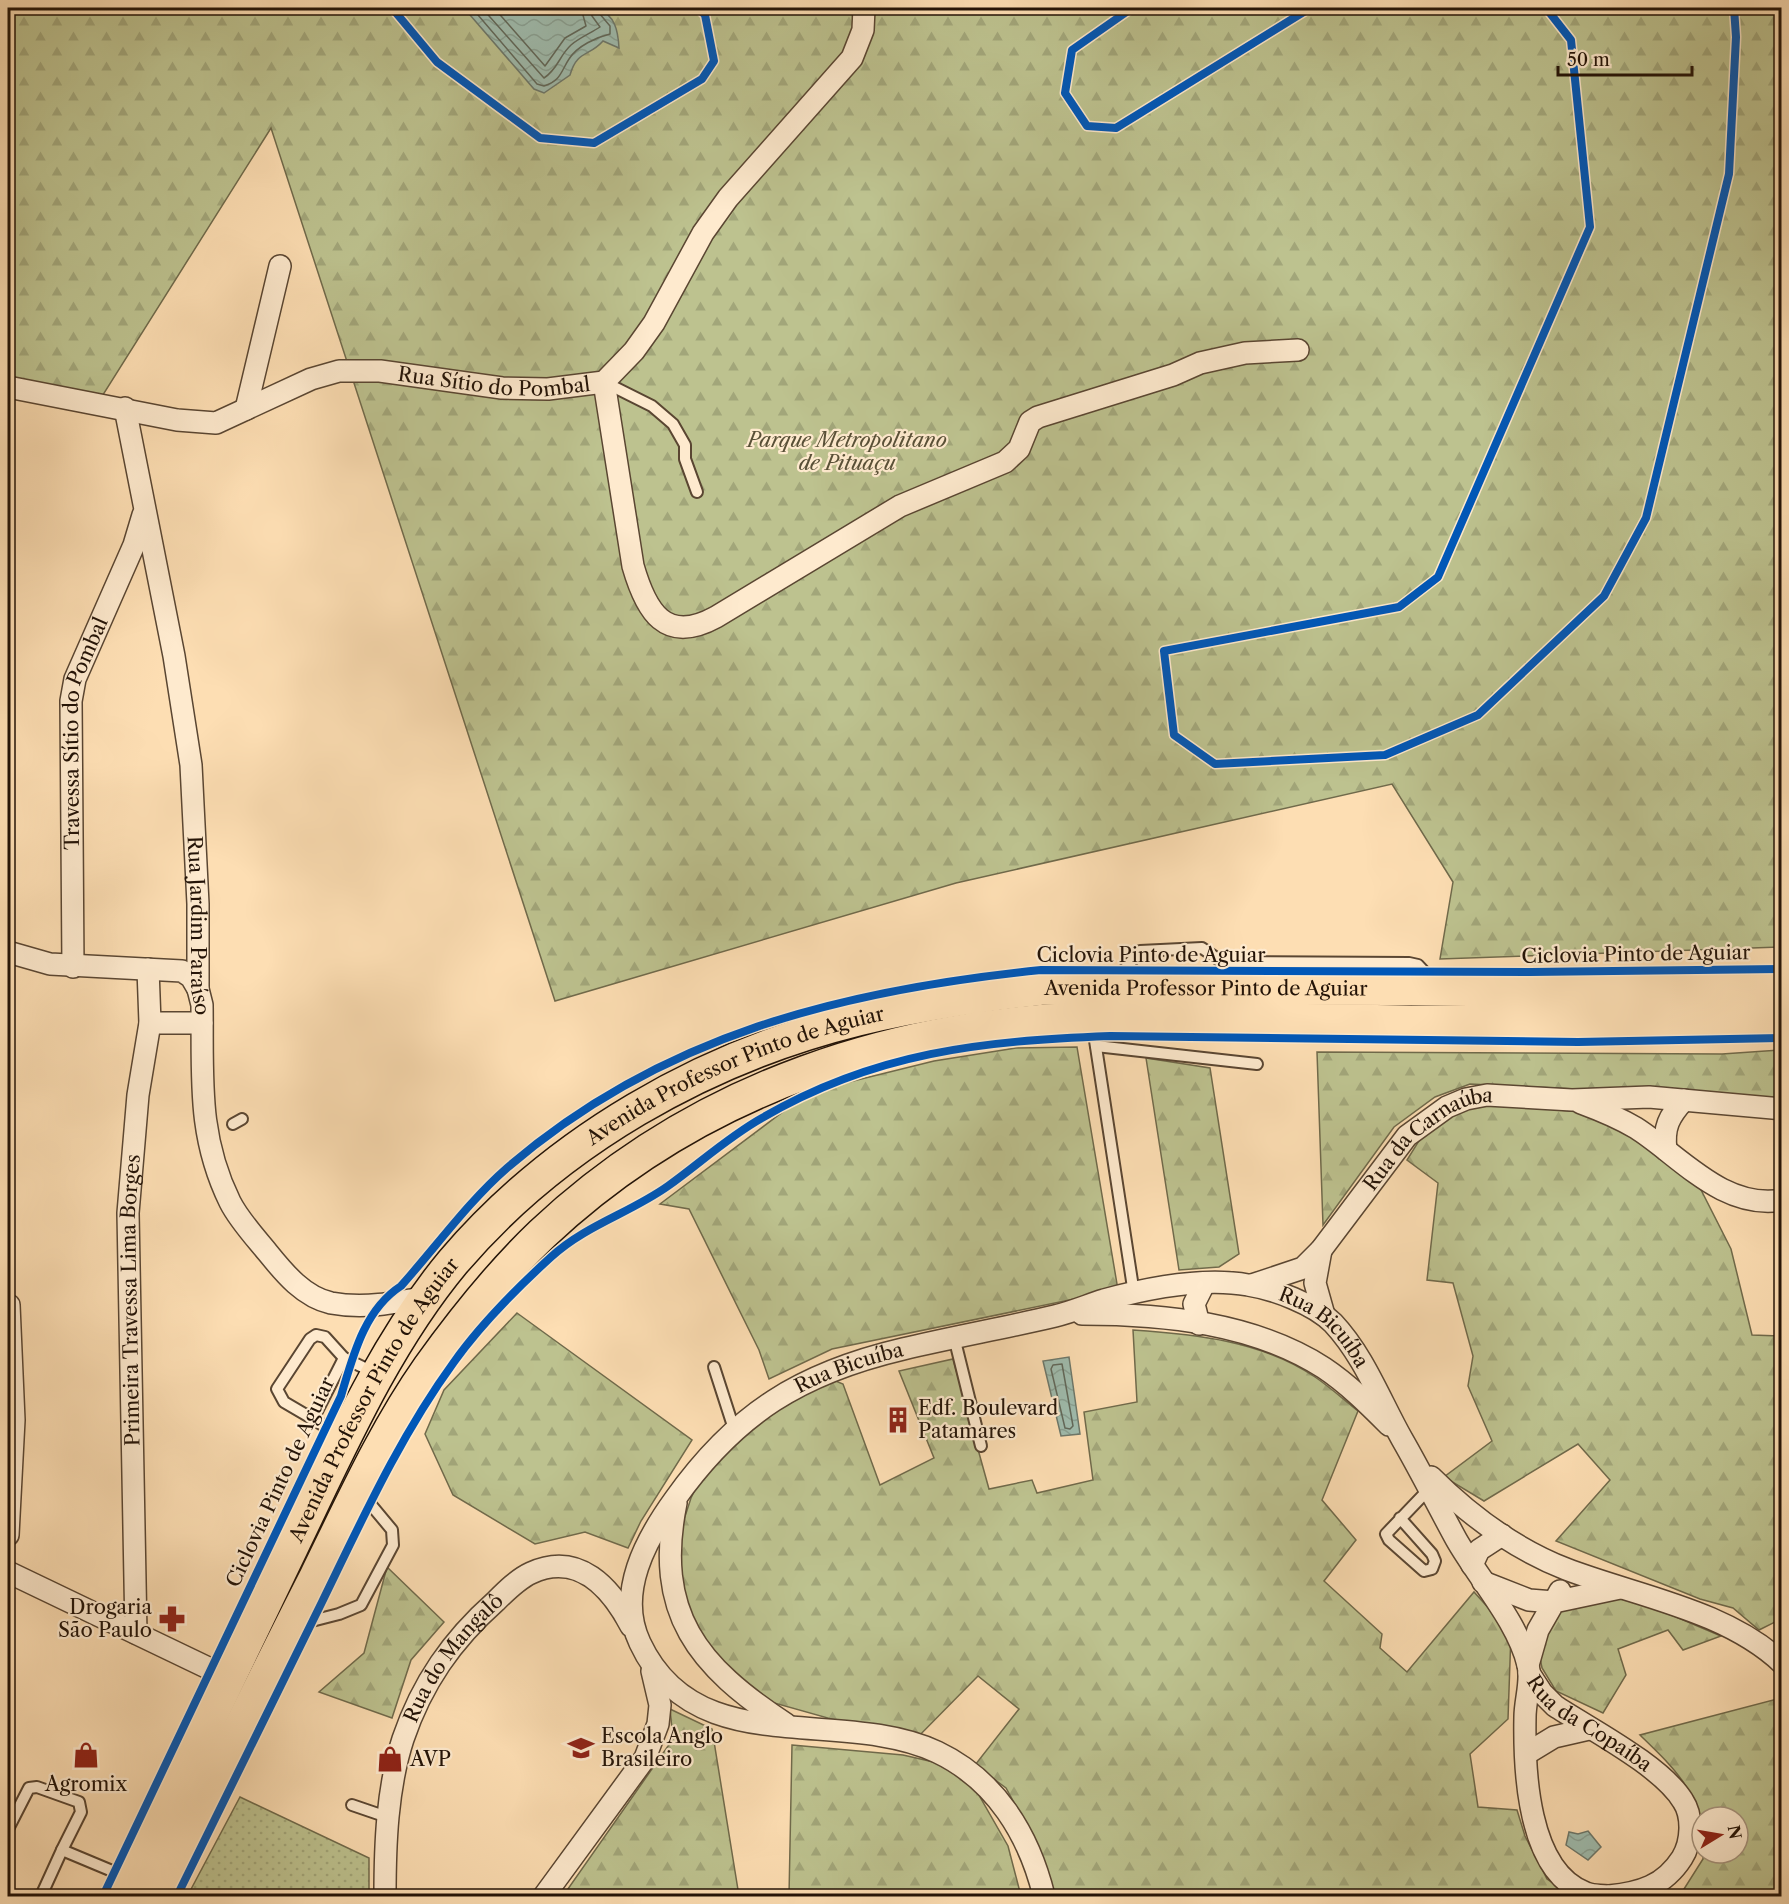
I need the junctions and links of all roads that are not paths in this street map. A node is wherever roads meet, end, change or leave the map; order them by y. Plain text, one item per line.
1 (864, 8) edge
2 (280, 266) dead end
3 (1298, 350) dead end
4 (604, 382) junction
5 (8, 387) edge
6 (125, 408) junction
7 (246, 409) junction
8 (697, 492) dead end
9 (144, 512) junction
10 (8, 952) edge
11 (73, 967) junction
12 (148, 969) junction
13 (198, 989) junction
14 (1782, 989) edge
15 (1782, 1019) edge
16 (150, 1023) junction
17 (202, 1023) junction
18 (1094, 1032) junction
19 (1257, 1064) dead end
20 (1572, 1100) junction
21 (1684, 1100) junction
22 (1782, 1108) edge
23 (1666, 1150) junction
24 (1782, 1200) edge
25 (1321, 1250) junction
26 (1204, 1284) junction
27 (1252, 1285) junction
28 (1134, 1294) junction
29 (426, 1298) junction
30 (9, 1305) dead end
31 (1060, 1314) junction
32 (1324, 1315) junction
33 (1199, 1324) junction
34 (1343, 1335) junction
35 (954, 1337) junction
36 (344, 1359) junction
37 (714, 1367) dead end
38 (1325, 1369) junction
39 (379, 1374) junction
40 (313, 1419) junction
41 (734, 1429) junction
42 (1401, 1438) junction
43 (345, 1439) junction
44 (981, 1446) dead end
45 (1420, 1467) junction
46 (1430, 1488) junction
47 (359, 1490) junction
48 (678, 1495) junction
49 (1400, 1518) junction
50 (8, 1535) edge
51 (1502, 1535) junction
52 (1564, 1568) junction
53 (8, 1572) edge
54 (1478, 1573) junction
55 (635, 1574) junction
56 (669, 1575) junction
57 (1620, 1587) junction
58 (1554, 1602) junction
59 (291, 1626) junction
60 (136, 1633) junction
61 (635, 1634) junction
62 (1782, 1663) edge
63 (651, 1667) junction
64 (1529, 1669) junction
65 (720, 1674) junction
66 (229, 1678) junction
67 (703, 1708) junction
68 (792, 1727) junction
69 (1589, 1729) junction
70 (1526, 1754) junction
71 (352, 1805) dead end
72 (390, 1818) junction
73 (8, 1829) edge
74 (62, 1850) junction
75 (138, 1891) edge
76 (41, 1896) edge
77 (384, 1896) edge
78 (544, 1896) edge
79 (1044, 1896) edge
80 (1608, 1896) edge

1 - 4 street, Rua Sítio do Pombal
2 - 7 street
3 - 4 street
4 - 7 street, Rua Sítio do Pombal
4 - 8 lane
5 - 6 street, Rua Sítio do Pombal
6 - 7 street, Rua Sítio do Pombal
6 - 9 street, Rua Jardim Paraíso
9 - 11 street, Travessa Sítio do Pombal
9 - 13 street, Rua Jardim Paraíso
10 - 11 street
11 - 12 street
12 - 13 street
12 - 16 street, Primeira Travessa Lima Borges
13 - 17 street, Rua Jardim Paraíso
14 - 29 main road, Avenida Professor Pinto de Aguiar
15 - 18 main road, Avenida Professor Pinto de Aguiar
16 - 17 street
16 - 60 street, Primeira Travessa Lima Borges
17 - 29 street, Rua Jardim Paraíso
18 - 19 lane
18 - 28 lane
18 - 47 main road, Avenida Professor Pinto de Aguiar
20 - 21 street, Rua da Carnaúba
20 - 23 street, Rua da Carnaúba
20 - 25 street, Rua da Carnaúba
21 - 22 street, Rua da Carnaúba
21 - 23 street
23 - 24 street, Rua da Carnaúba
25 - 27 street, Rua da Carnaúba
25 - 32 street, Rua da Carnaúba
26 - 27 street, Rua Bicuíba
26 - 28 street, Rua Bicuíba
26 - 33 street
27 - 32 street, Rua Bicuíba
28 - 31 street, Rua Bicuíba
29 - 39 main road, Avenida Professor Pinto de Aguiar
30 - 50 street
31 - 33 street, Rua Bicuíba
31 - 35 street, Rua Bicuíba
32 - 34 street, Rua Bicuíba
33 - 38 street, Rua Bicuíba
34 - 38 street
34 - 42 street, Rua Bicuíba
35 - 41 street, Rua Bicuíba
35 - 44 lane
36 - 39 lane
36 - 40 lane
36 - 40 lane
37 - 41 lane
38 - 42 street, Rua Bicuíba
39 - 43 main road, Avenida Professor Pinto de Aguiar
40 - 43 lane
41 - 48 street, Rua Bicuíba
42 - 45 street, Rua Bicuíba
43 - 66 main road, Avenida Professor Pinto de Aguiar
45 - 46 street, Rua Bicuíba
45 - 51 street, Rua Bicuíba
46 - 49 lane
46 - 54 street, Rua Bicuíba
47 - 59 main road, Avenida Professor Pinto de Aguiar
47 - 59 lane
48 - 55 street, Rua Bicuíba
48 - 56 street, Rua Bicuíba
49 - 49 lane
51 - 52 street, Rua Bicuíba
51 - 54 street
52 - 57 street, Rua Bicuíba
52 - 58 street
53 - 60 street
54 - 58 street
54 - 64 street, Rua Bicuíba
55 - 56 street
55 - 61 street, Rua Bicuíba
56 - 65 street, Rua Bicuíba
57 - 58 street
57 - 62 street, Rua Bicuíba
58 - 64 street
59 - 75 main road, Avenida Professor Pinto de Aguiar
60 - 66 street
61 - 63 street, Rua Bicuíba
61 - 72 street, Rua do Mangalô
63 - 67 street, Rua Bicuíba
63 - 78 street
64 - 69 street, Rua da Copaíba
64 - 70 street, Rua da Copaíba
65 - 67 street
65 - 68 street, Rua Bicuíba
66 - 75 main road, Avenida Professor Pinto de Aguiar
67 - 68 street, Rua Bicuíba
68 - 79 street, Rua Bicuíba
69 - 70 street
69 - 80 street, Rua da Copaíba
70 - 80 street, Rua da Copaíba
71 - 72 lane
72 - 77 street, Rua do Mangalô
73 - 74 lane
74 - 75 lane
74 - 76 lane

